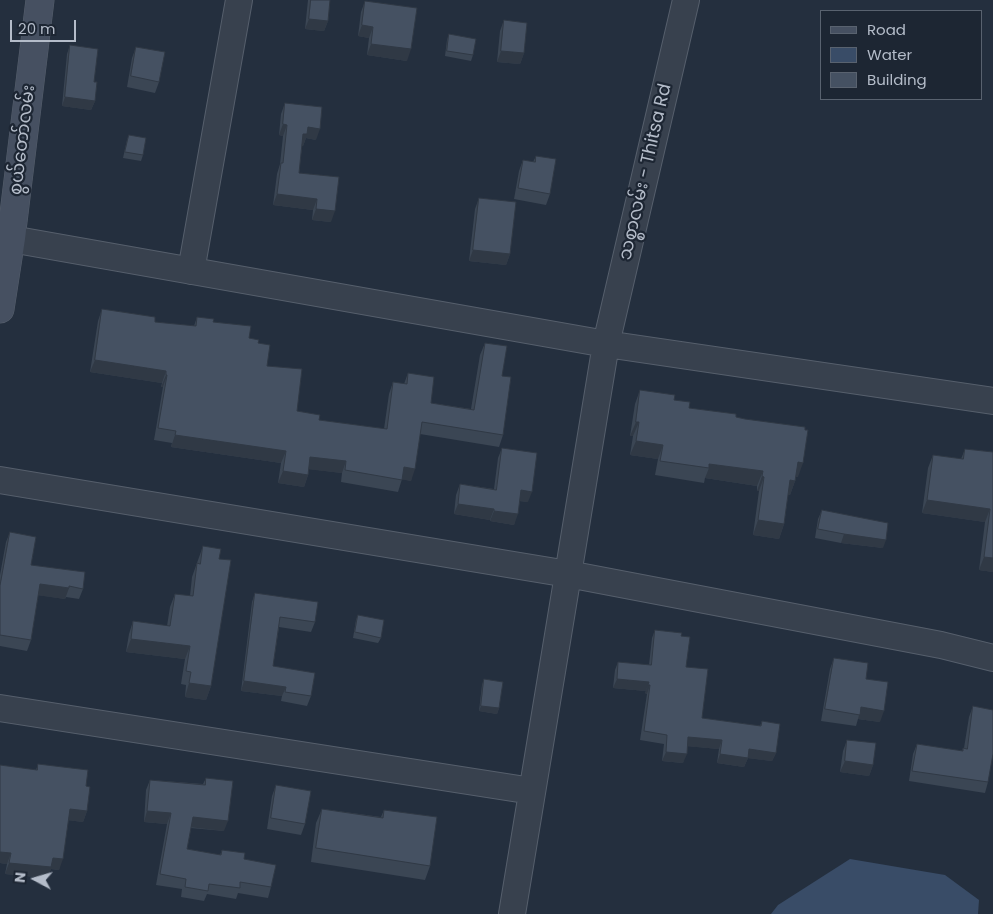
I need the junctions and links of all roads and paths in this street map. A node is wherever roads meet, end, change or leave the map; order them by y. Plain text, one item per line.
1 (40, 0) edge
2 (239, 0) edge
3 (686, 0) edge
4 (6, 238) edge
5 (191, 270) junction
6 (0, 309) edge
7 (606, 344) junction
8 (993, 401) edge
9 (0, 480) edge
10 (568, 574) junction
11 (993, 658) edge
12 (0, 708) edge
13 (532, 790) junction
14 (512, 914) edge

1 - 4 street, စွယ်တော်လမ်း
2 - 5 street
3 - 7 street, သစ္စာလမ်း - Thitsa Rd
4 - 5 street
4 - 6 street, စွယ်တော်လမ်း
5 - 7 street
7 - 8 street
7 - 10 street, သစ္စာလမ်း - Thitsa Rd
9 - 10 street
10 - 11 street
10 - 13 street, သစ္စာလမ်း - Thitsa Rd
12 - 13 street
13 - 14 street, သစ္စာလမ်း - Thitsa Rd

